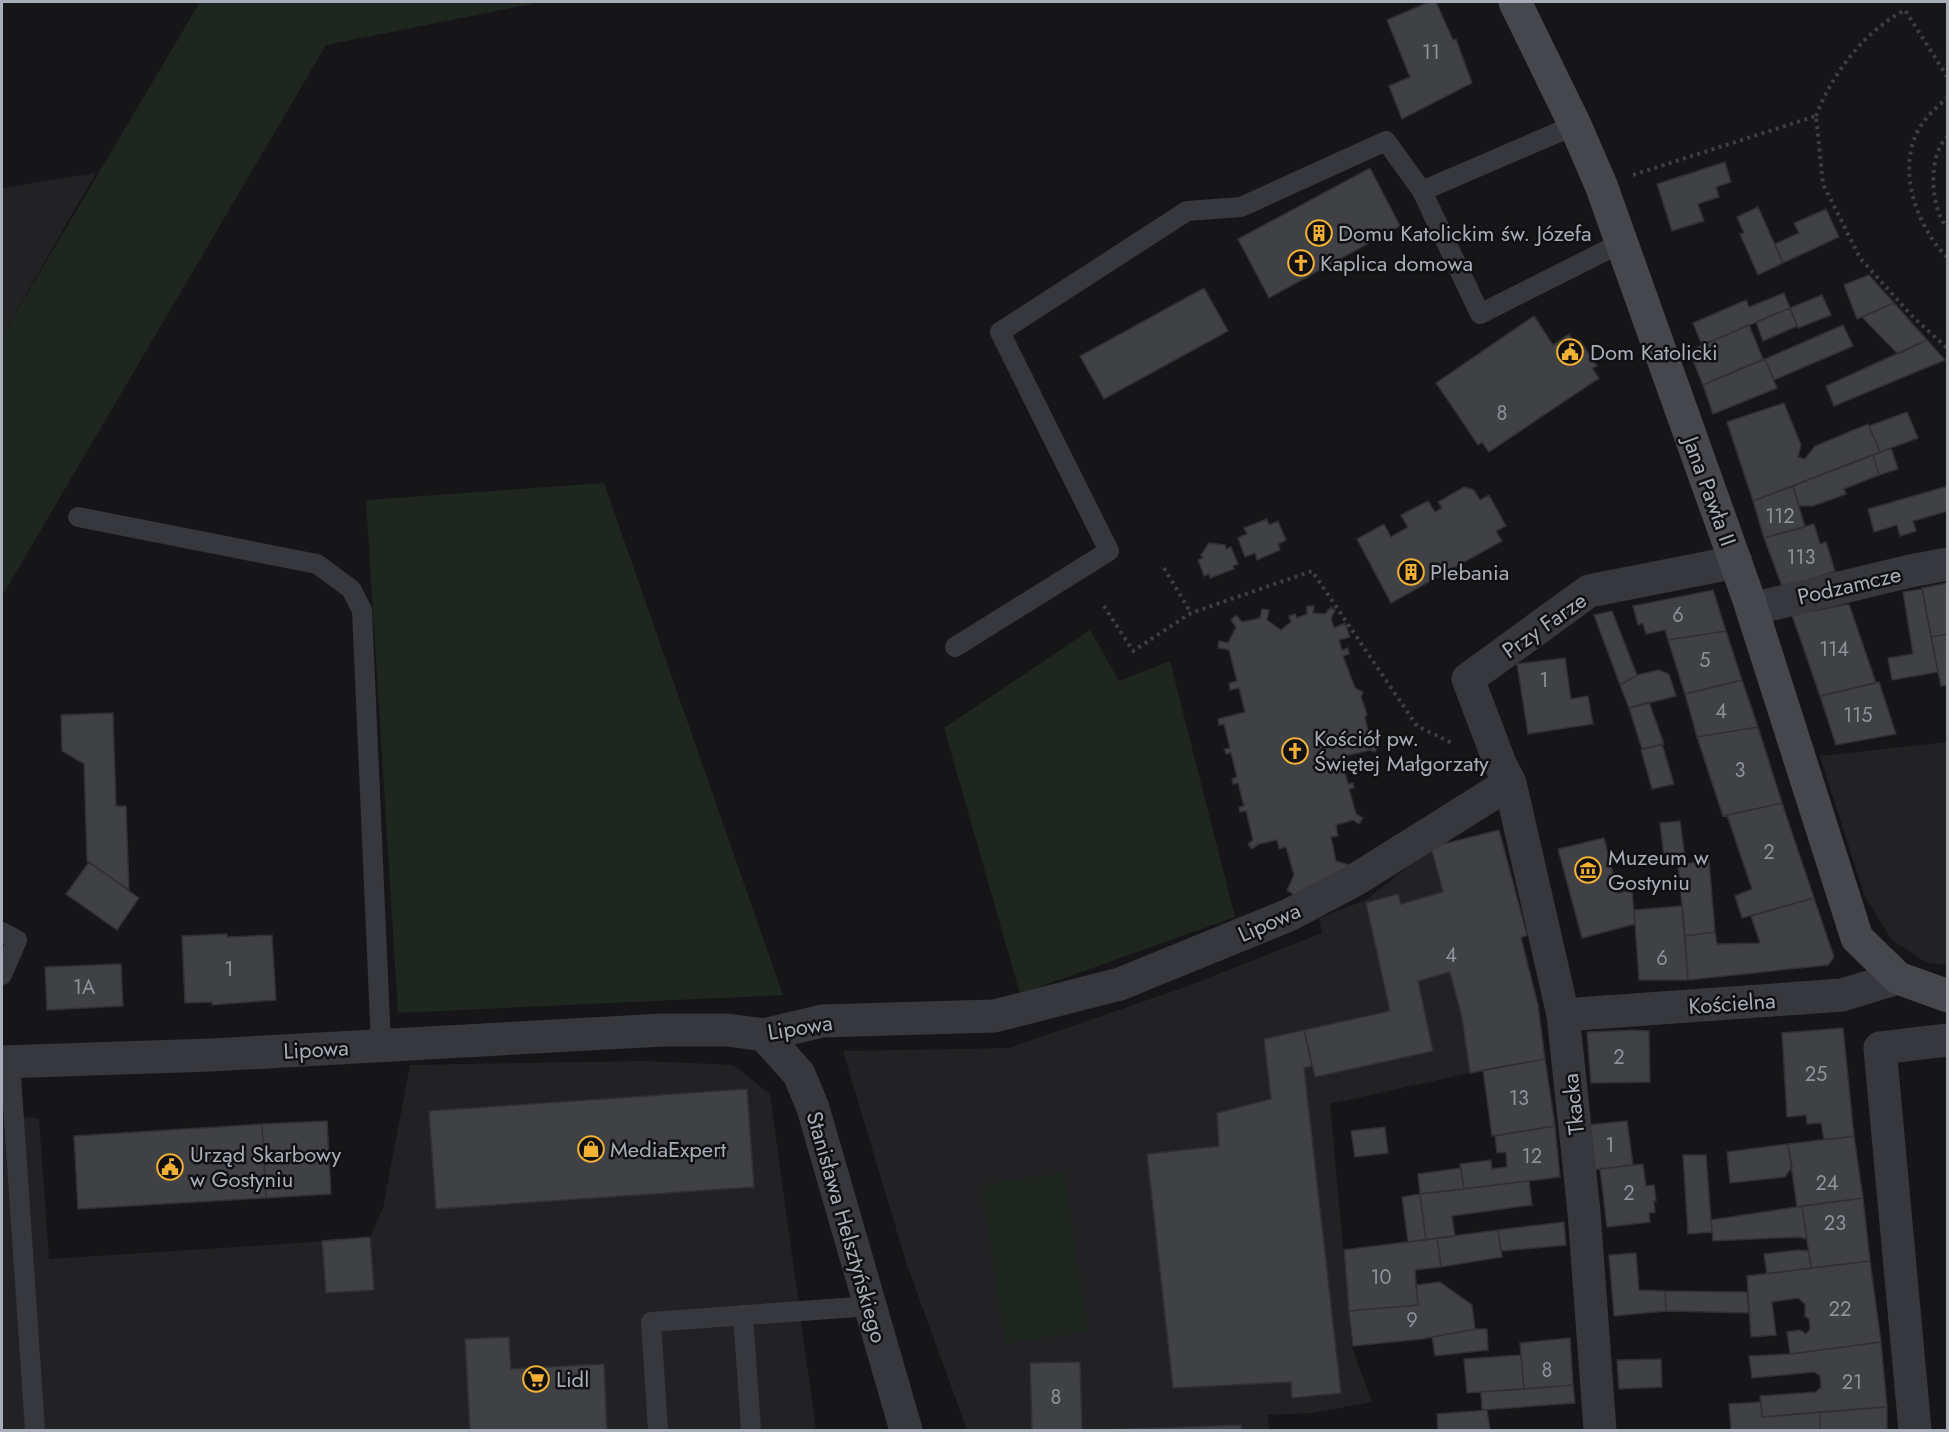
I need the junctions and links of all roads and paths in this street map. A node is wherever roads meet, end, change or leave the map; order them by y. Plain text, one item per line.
1 (1515, 2) edge
2 (1947, 78) edge
3 (1947, 97) edge
4 (1816, 116) junction
5 (1575, 125) junction
6 (1947, 136) edge
7 (1601, 185) junction
8 (1422, 191) junction
9 (1947, 229) edge
10 (1621, 243) junction
11 (1947, 258) edge
12 (1947, 348) edge
13 (78, 517) dead end
14 (1736, 562) junction
15 (1947, 564) edge
16 (1164, 568) dead end
17 (1104, 606) dead end
18 (1752, 609) junction
19 (1191, 613) junction
20 (956, 647) dead end
21 (1505, 774) junction
22 (2, 932) edge
23 (2, 975) edge
24 (1898, 978) junction
25 (1947, 996) edge
26 (1563, 1015) junction
27 (764, 1035) junction
28 (1947, 1040) edge
29 (381, 1045) junction
30 (6, 1061) edge
31 (870, 1306) junction
32 (743, 1316) junction
33 (34, 1431) edge
34 (658, 1431) edge
35 (751, 1431) edge
36 (906, 1431) edge
37 (1600, 1431) edge
38 (1915, 1431) edge

1 - 5 street, Jana Pawła II
2 - 4 path
3 - 11 path
4 - 7 path
4 - 12 path
5 - 7 street, Jana Pawła II
5 - 8 lane
6 - 9 path
7 - 10 street, Jana Pawła II
8 - 10 lane
8 - 20 lane
10 - 14 street, Jana Pawła II
13 - 29 lane
14 - 18 street, Jana Pawła II
14 - 21 street, Przy Farze
15 - 18 street, Podzamcze
16 - 19 path
17 - 19 path
18 - 24 street, Jana Pawła II
19 - 21 path
21 - 26 street, Tkacka
21 - 27 street, Lipowa
22 - 23 lane
24 - 25 street
24 - 26 street, Kościelna
26 - 37 street, Tkacka
27 - 29 street, Lipowa
27 - 31 street, Stanisława Helsztyńskiego
28 - 38 street
29 - 30 street, Lipowa
30 - 33 lane
31 - 32 lane
31 - 36 street, Stanisława Helsztyńskiego
32 - 34 lane
32 - 35 lane

